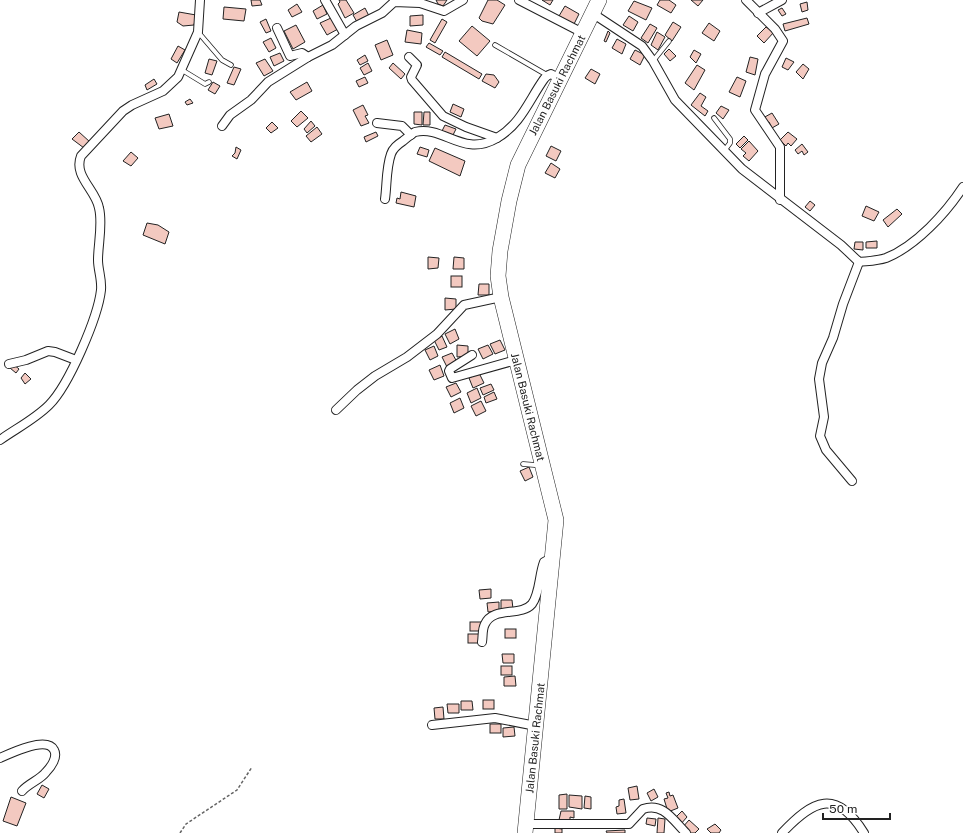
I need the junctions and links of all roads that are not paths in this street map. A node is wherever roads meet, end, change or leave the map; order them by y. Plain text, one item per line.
1 (200, 0) edge
2 (325, 0) edge
3 (463, 0) edge
4 (519, 0) edge
5 (600, 0) edge
6 (746, 0) edge
7 (782, 0) edge
8 (394, 1) edge
9 (758, 13) junction
10 (592, 14) junction
11 (277, 28) dead end
12 (198, 32) junction
13 (583, 33) junction
14 (345, 35) junction
15 (668, 41) dead end
16 (495, 45) dead end
17 (308, 57) junction
18 (409, 57) dead end
19 (653, 61) junction
20 (230, 65) dead end
21 (182, 70) junction
22 (554, 77) junction
23 (209, 82) dead end
24 (714, 118) dead end
25 (377, 123) dead end
26 (222, 126) dead end
27 (411, 135) junction
28 (497, 138) junction
29 (724, 152) junction
30 (963, 187) edge
31 (385, 199) dead end
32 (780, 200) junction
33 (859, 262) junction
34 (501, 297) junction
35 (472, 355) dead end
36 (76, 360) junction
37 (516, 360) junction
38 (9, 364) dead end
39 (336, 410) dead end
40 (0, 440) edge
41 (542, 460) junction
42 (524, 464) dead end
43 (852, 481) dead end
44 (552, 557) junction
45 (482, 642) dead end
46 (432, 725) dead end
47 (536, 726) junction
48 (0, 758) edge
49 (22, 791) dead end
50 (525, 829) edge
51 (686, 833) edge
52 (782, 833) edge
53 (864, 833) edge

1 - 12 street
2 - 14 street
3 - 8 street
4 - 13 street
5 - 10 highway, Jalan Basuki Rachmat
6 - 9 street
7 - 9 street
8 - 14 street
9 - 32 street
10 - 13 highway, Jalan Basuki Rachmat
10 - 19 street
11 - 17 street
12 - 20 lane
12 - 21 street
13 - 22 highway, Jalan Basuki Rachmat
14 - 17 street
15 - 19 lane
16 - 22 lane
17 - 26 street
18 - 28 street
19 - 29 street
21 - 23 lane
21 - 36 street
22 - 28 street
22 - 34 highway, Jalan Basuki Rachmat
24 - 29 lane
25 - 27 street
27 - 28 street
27 - 31 street
29 - 32 street
30 - 33 street
32 - 33 street
33 - 43 street
34 - 37 highway, Jalan Basuki Rachmat
34 - 39 street
35 - 37 street
36 - 38 street
36 - 40 street
37 - 41 highway, Jalan Basuki Rachmat
41 - 42 lane
41 - 44 highway, Jalan Basuki Rachmat
44 - 45 street
44 - 47 highway, Jalan Basuki Rachmat
46 - 47 street
47 - 50 highway, Jalan Basuki Rachmat
48 - 49 street
50 - 51 street
52 - 53 street

